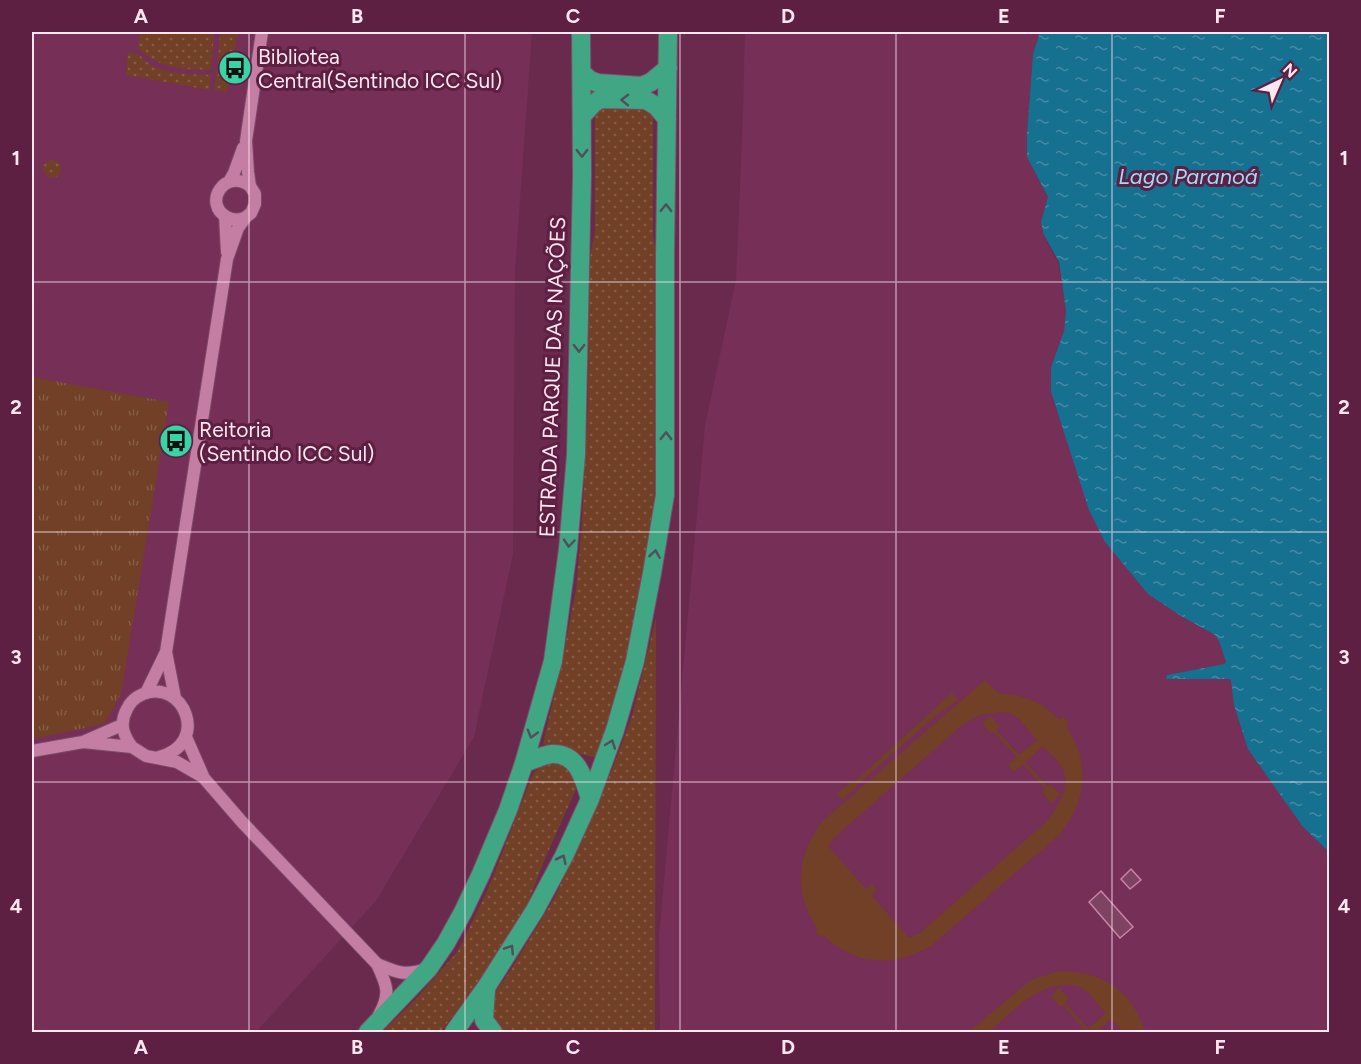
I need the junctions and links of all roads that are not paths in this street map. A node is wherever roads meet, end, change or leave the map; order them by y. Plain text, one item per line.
1 (262, 32) edge
2 (581, 32) edge
3 (668, 32) edge
4 (668, 68) junction
5 (582, 73) junction
6 (582, 116) junction
7 (667, 119) junction
8 (246, 141) junction
9 (229, 182) junction
10 (250, 186) junction
11 (225, 216) junction
12 (246, 217) junction
13 (227, 259) junction
14 (166, 652) junction
15 (146, 693) junction
16 (175, 698) junction
17 (122, 725) junction
18 (186, 737) junction
19 (83, 742) junction
20 (132, 747) junction
21 (32, 752) edge
22 (158, 757) junction
23 (524, 763) junction
24 (203, 777) junction
25 (590, 799) junction
26 (376, 964) junction
27 (429, 968) junction
28 (486, 986) junction
29 (370, 1031) edge
30 (454, 1032) edge
31 (493, 1032) edge

1 - 8 street
2 - 5 highway, ESTRADA PARQUE DAS NAÇÕES
3 - 4 highway
4 - 5 highway
4 - 7 highway
5 - 6 highway, ESTRADA PARQUE DAS NAÇÕES
7 -> 6 highway
6 -> 23 highway, ESTRADA PARQUE DAS NAÇÕES
25 -> 7 highway
8 - 9 street
8 - 10 street
9 - 10 street
9 - 11 street
10 - 12 street
11 - 12 street
11 - 13 street
12 - 13 street
13 - 14 street
14 - 15 street
14 - 16 street
15 - 16 street
15 - 17 street
16 - 18 street
17 - 19 street
17 - 20 street
18 - 22 street
18 - 24 street
19 - 20 street
19 - 21 street
20 - 22 street
22 - 24 street
23 - 25 highway
23 - 27 highway, ESTRADA PARQUE DAS NAÇÕES
24 - 26 street
28 -> 25 highway
26 - 27 street
26 - 29 street
27 - 29 highway, ESTRADA PARQUE DAS NAÇÕES
28 - 30 highway
28 - 31 highway

